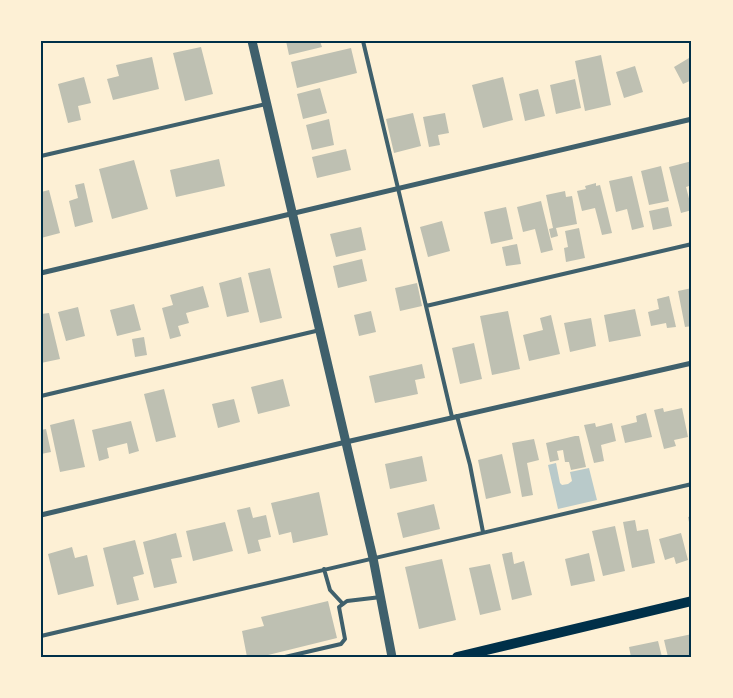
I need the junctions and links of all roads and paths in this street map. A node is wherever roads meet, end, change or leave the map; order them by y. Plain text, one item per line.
1 (252, 41) edge
2 (363, 41) edge
3 (267, 104) junction
4 (692, 119) edge
5 (41, 156) edge
6 (399, 189) junction
7 (292, 214) junction
8 (692, 244) edge
9 (41, 273) edge
10 (426, 306) junction
11 (320, 330) junction
12 (692, 363) edge
13 (41, 396) edge
14 (454, 417) junction
15 (346, 442) junction
16 (692, 484) edge
17 (41, 515) edge
18 (483, 532) junction
19 (373, 558) junction
20 (324, 569) junction
21 (381, 597) junction
22 (692, 601) edge
23 (343, 604) junction
24 (41, 636) edge
25 (482, 654) edge
26 (299, 655) edge
27 (284, 657) edge
28 (392, 657) edge
29 (457, 657) edge

1 - 3 street
2 - 6 lane
3 - 5 lane
3 - 7 street
4 - 6 street
6 - 7 street
6 - 10 lane
7 - 9 street
7 - 11 street
8 - 10 lane
10 - 14 lane
11 - 13 lane
11 - 15 street
12 - 14 street
14 - 15 street
14 - 18 lane
15 - 17 street
15 - 19 street
16 - 18 lane
18 - 19 lane
19 - 20 lane
19 - 21 street
20 - 23 lane
20 - 24 lane
21 - 23 lane
21 - 28 street
22 - 25 main road
23 - 26 lane
25 - 29 main road
26 - 27 lane

